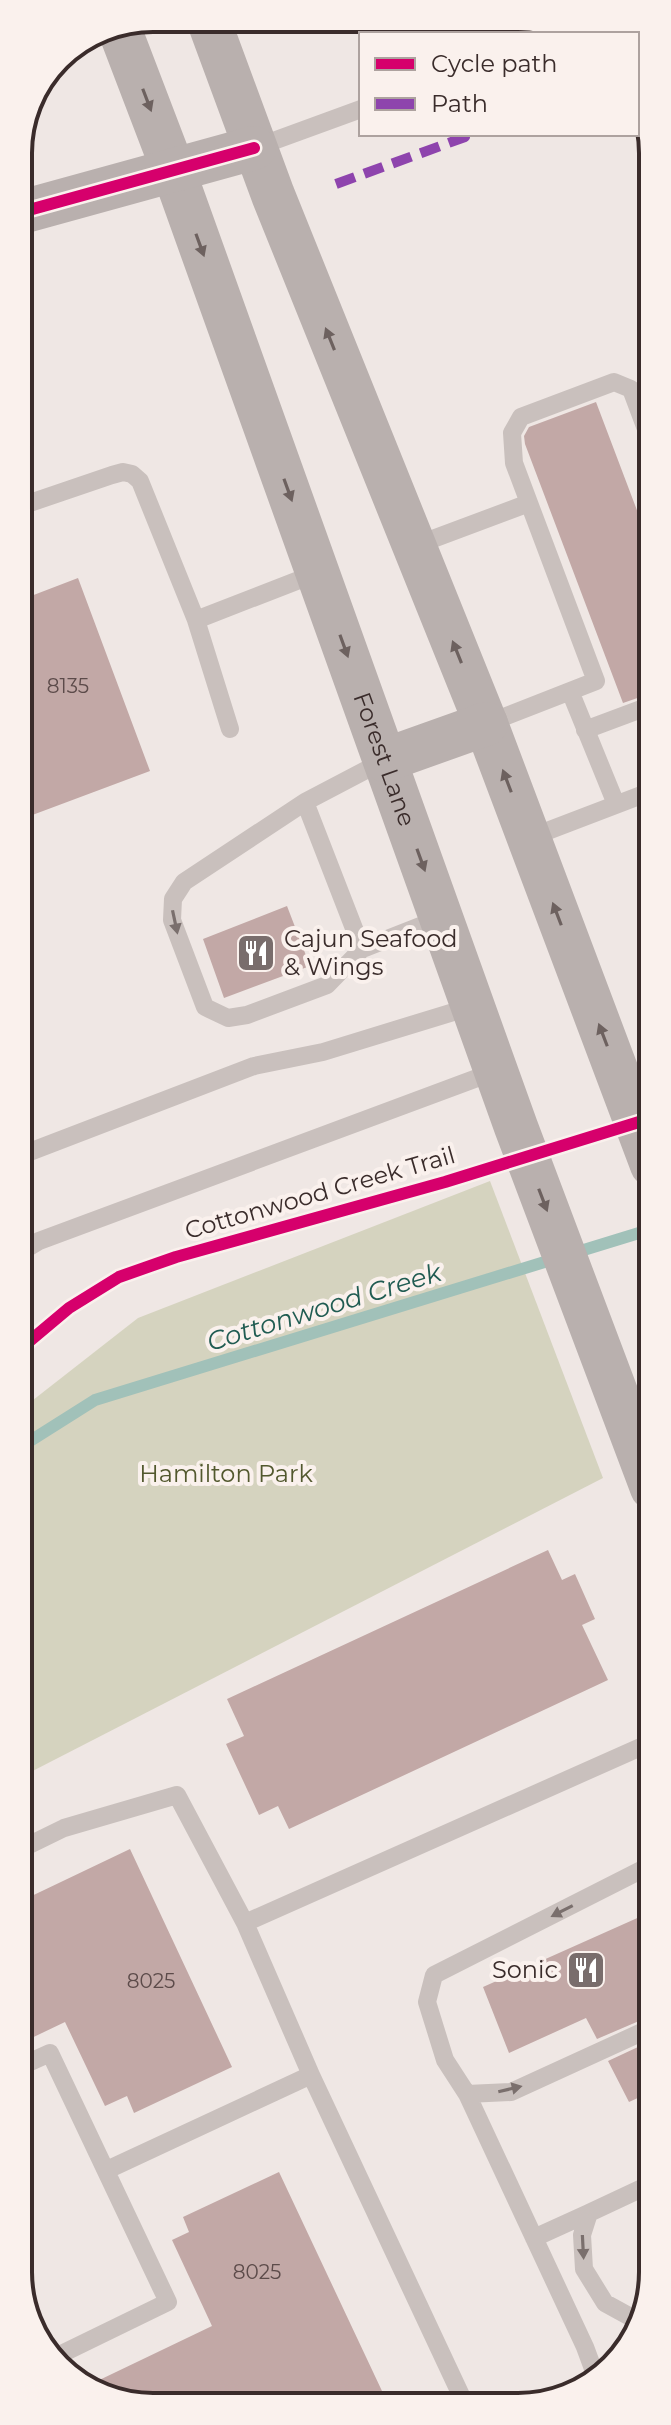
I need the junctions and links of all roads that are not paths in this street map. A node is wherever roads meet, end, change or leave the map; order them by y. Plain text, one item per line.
1 (213, 32) edge
2 (122, 36) edge
3 (359, 110) edge
4 (254, 148) junction
5 (174, 172) junction
6 (32, 209) edge
7 (639, 410) edge
8 (32, 502) edge
9 (529, 503) junction
10 (414, 546) junction
11 (317, 573) junction
12 (196, 620) junction
13 (570, 691) junction
14 (639, 710) edge
15 (486, 724) junction
16 (230, 729) dead end
17 (585, 730) junction
18 (385, 760) junction
19 (639, 796) edge
20 (305, 802) junction
21 (616, 804) junction
22 (529, 838) junction
23 (441, 918) junction
24 (362, 949) junction
25 (473, 1006) junction
26 (496, 1071) junction
27 (639, 1130) edge
28 (32, 1151) edge
29 (32, 1245) edge
30 (639, 1455) edge
31 (639, 1748) edge
32 (32, 1844) edge
33 (639, 1872) edge
34 (245, 1923) junction
35 (639, 2033) edge
36 (32, 2061) edge
37 (311, 2075) junction
38 (467, 2094) junction
39 (107, 2170) junction
40 (639, 2190) edge
41 (589, 2213) junction
42 (534, 2238) junction
43 (630, 2317) edge
44 (63, 2353) edge
45 (593, 2367) edge
46 (459, 2393) edge

1 - 4 main road
2 -> 5 main road, Forest Lane
3 - 4 lane
4 - 5 main road
10 -> 4 main road
5 - 6 main road
5 -> 11 main road, Forest Lane
7 - 9 lane
8 - 12 lane
9 - 10 lane
9 - 13 lane
15 -> 10 main road
11 - 12 lane
11 -> 18 main road, Forest Lane
12 - 16 lane
13 - 15 lane
13 - 17 lane
14 - 17 lane
15 - 18 main road
22 -> 15 main road
17 - 21 lane
18 - 20 lane
18 -> 23 main road, Forest Lane
19 - 21 lane
20 - 24 lane
20 -> 24 lane
21 - 22 lane
27 -> 22 main road
23 - 24 lane
23 - 25 main road, Forest Lane
25 - 26 main road, Forest Lane
25 - 28 lane
26 - 29 lane
26 -> 30 main road, Forest Lane
31 - 34 lane
32 - 34 lane
33 -> 38 lane
34 - 37 lane
38 -> 35 lane
36 - 39 lane
37 - 39 lane
37 - 46 lane
38 - 42 lane
39 - 44 lane
40 - 41 lane
41 - 42 lane
41 -> 43 lane
42 - 45 lane

